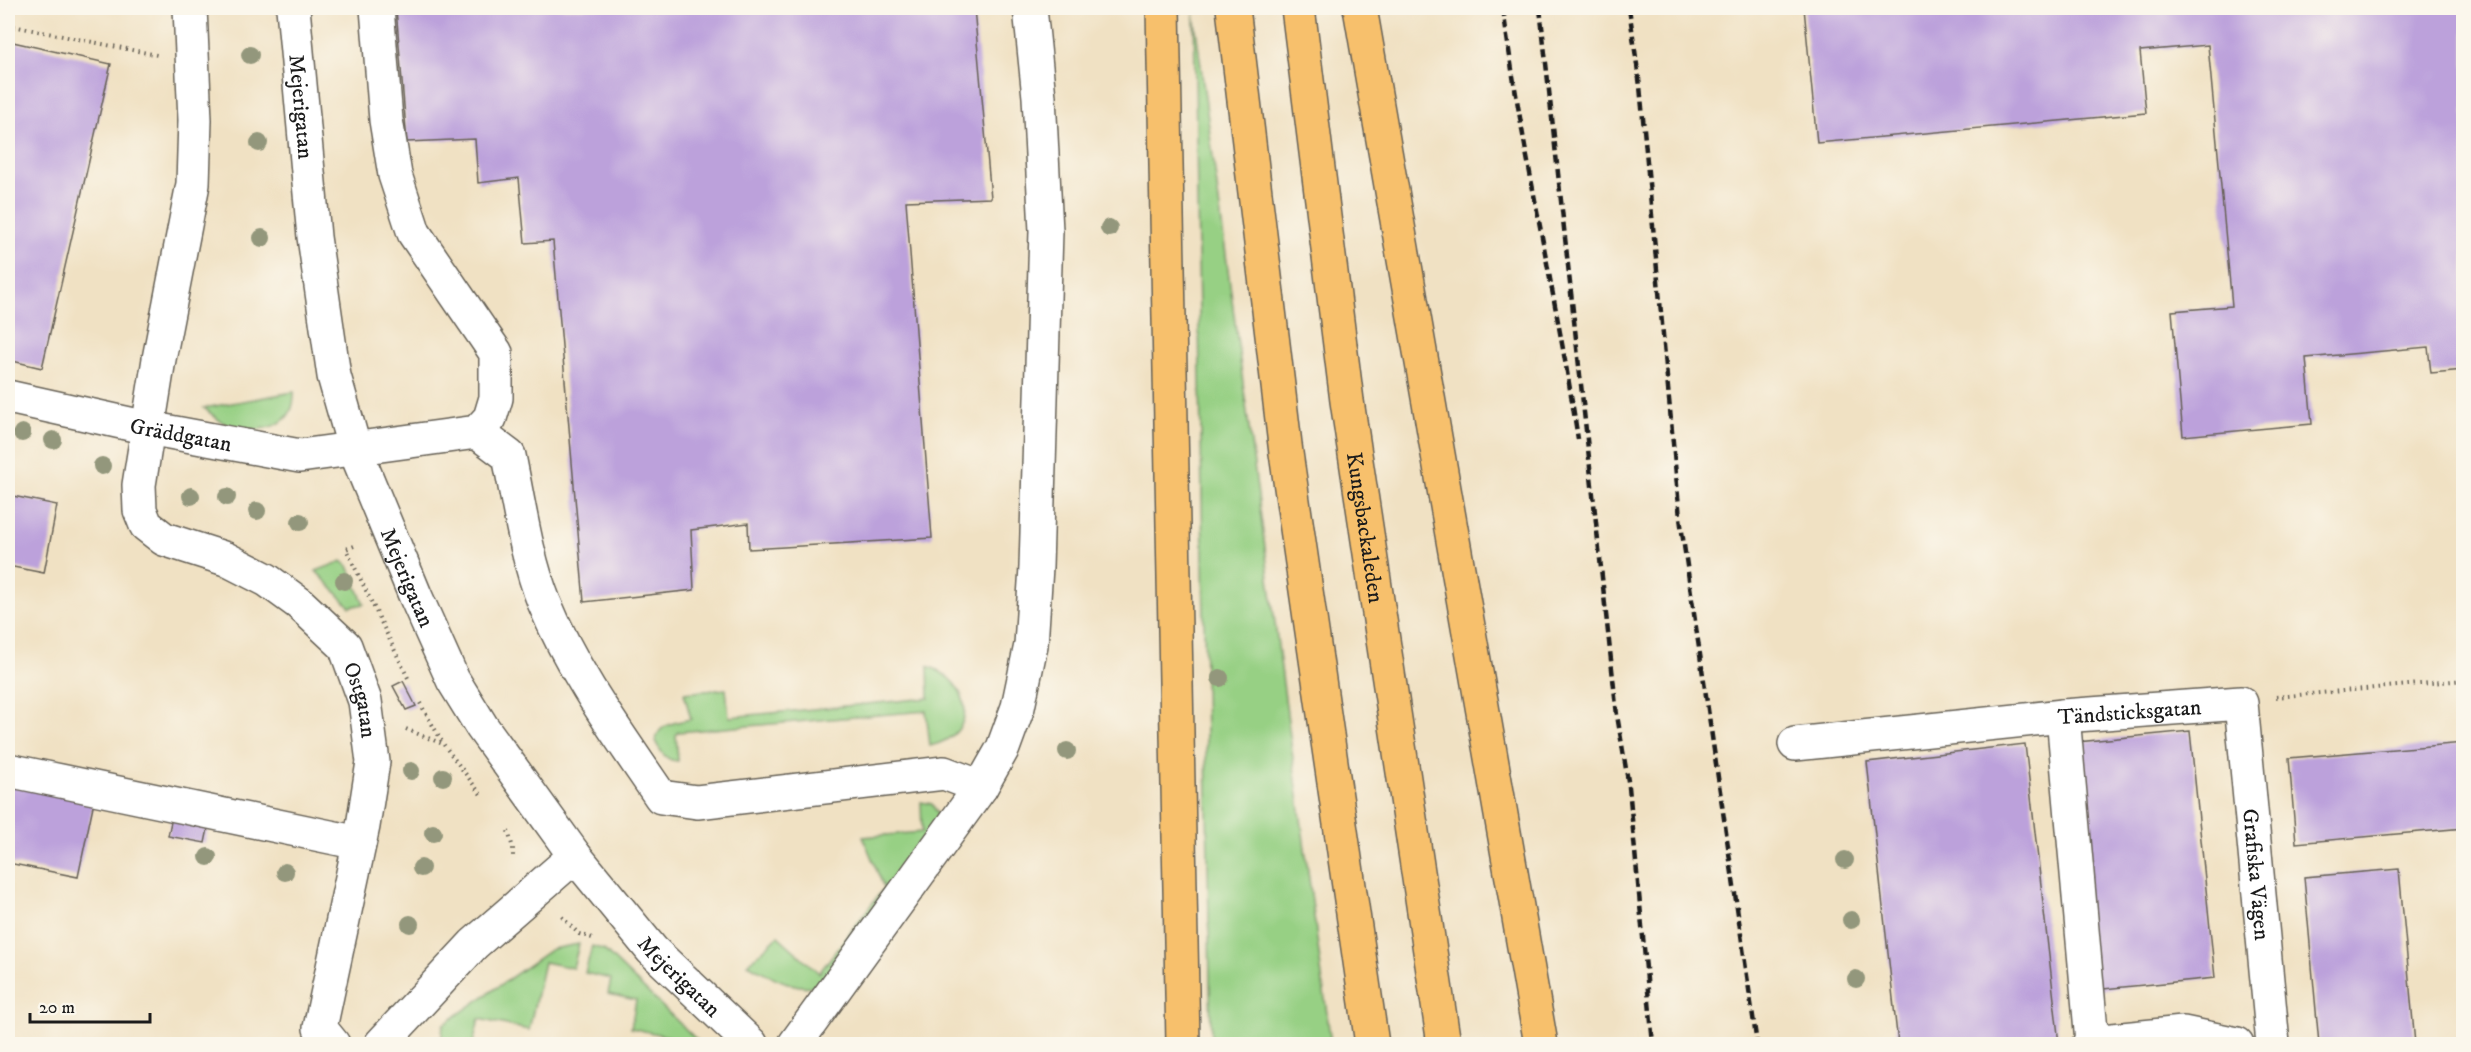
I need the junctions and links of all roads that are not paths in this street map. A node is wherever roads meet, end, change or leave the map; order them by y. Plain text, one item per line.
1 (190, 8) edge
2 (293, 8) edge
3 (377, 8) edge
4 (1030, 8) edge
5 (1163, 8) edge
6 (1233, 8) edge
7 (1298, 8) edge
8 (1360, 8) edge
9 (8, 397) edge
10 (148, 428) junction
11 (477, 432) junction
12 (355, 450) junction
13 (2241, 703) joint
14 (2063, 716) junction
15 (1795, 744) dead end
16 (8, 770) edge
17 (981, 787) junction
18 (359, 843) junction
19 (575, 856) junction
20 (2090, 1043) edge
21 (333, 1044) edge
22 (381, 1044) edge
23 (751, 1044) edge
24 (795, 1044) edge
25 (1183, 1044) edge
26 (1372, 1044) edge
27 (1444, 1044) edge
28 (1541, 1044) edge
29 (2237, 1044) edge
30 (2273, 1044) edge

1 - 10 street
2 - 12 street, Mejerigatan
3 - 11 street
4 - 17 street
5 - 25 highway
6 - 26 highway
7 - 27 highway, Kungsbackaleden
8 - 28 highway
9 - 10 street, Gräddgatan
10 - 12 street, Gräddgatan
10 - 18 street, Ostgatan
11 - 12 street, Gräddgatan
11 - 17 street
12 - 19 street, Mejerigatan
13 - 14 street, Tändsticksgatan
13 - 30 street, Grafiska Vägen
14 - 15 street, Tändsticksgatan
14 - 20 street
16 - 18 street
17 - 24 street
18 - 21 street, Ostgatan
19 - 22 street
19 - 23 street, Mejerigatan
20 - 29 street

